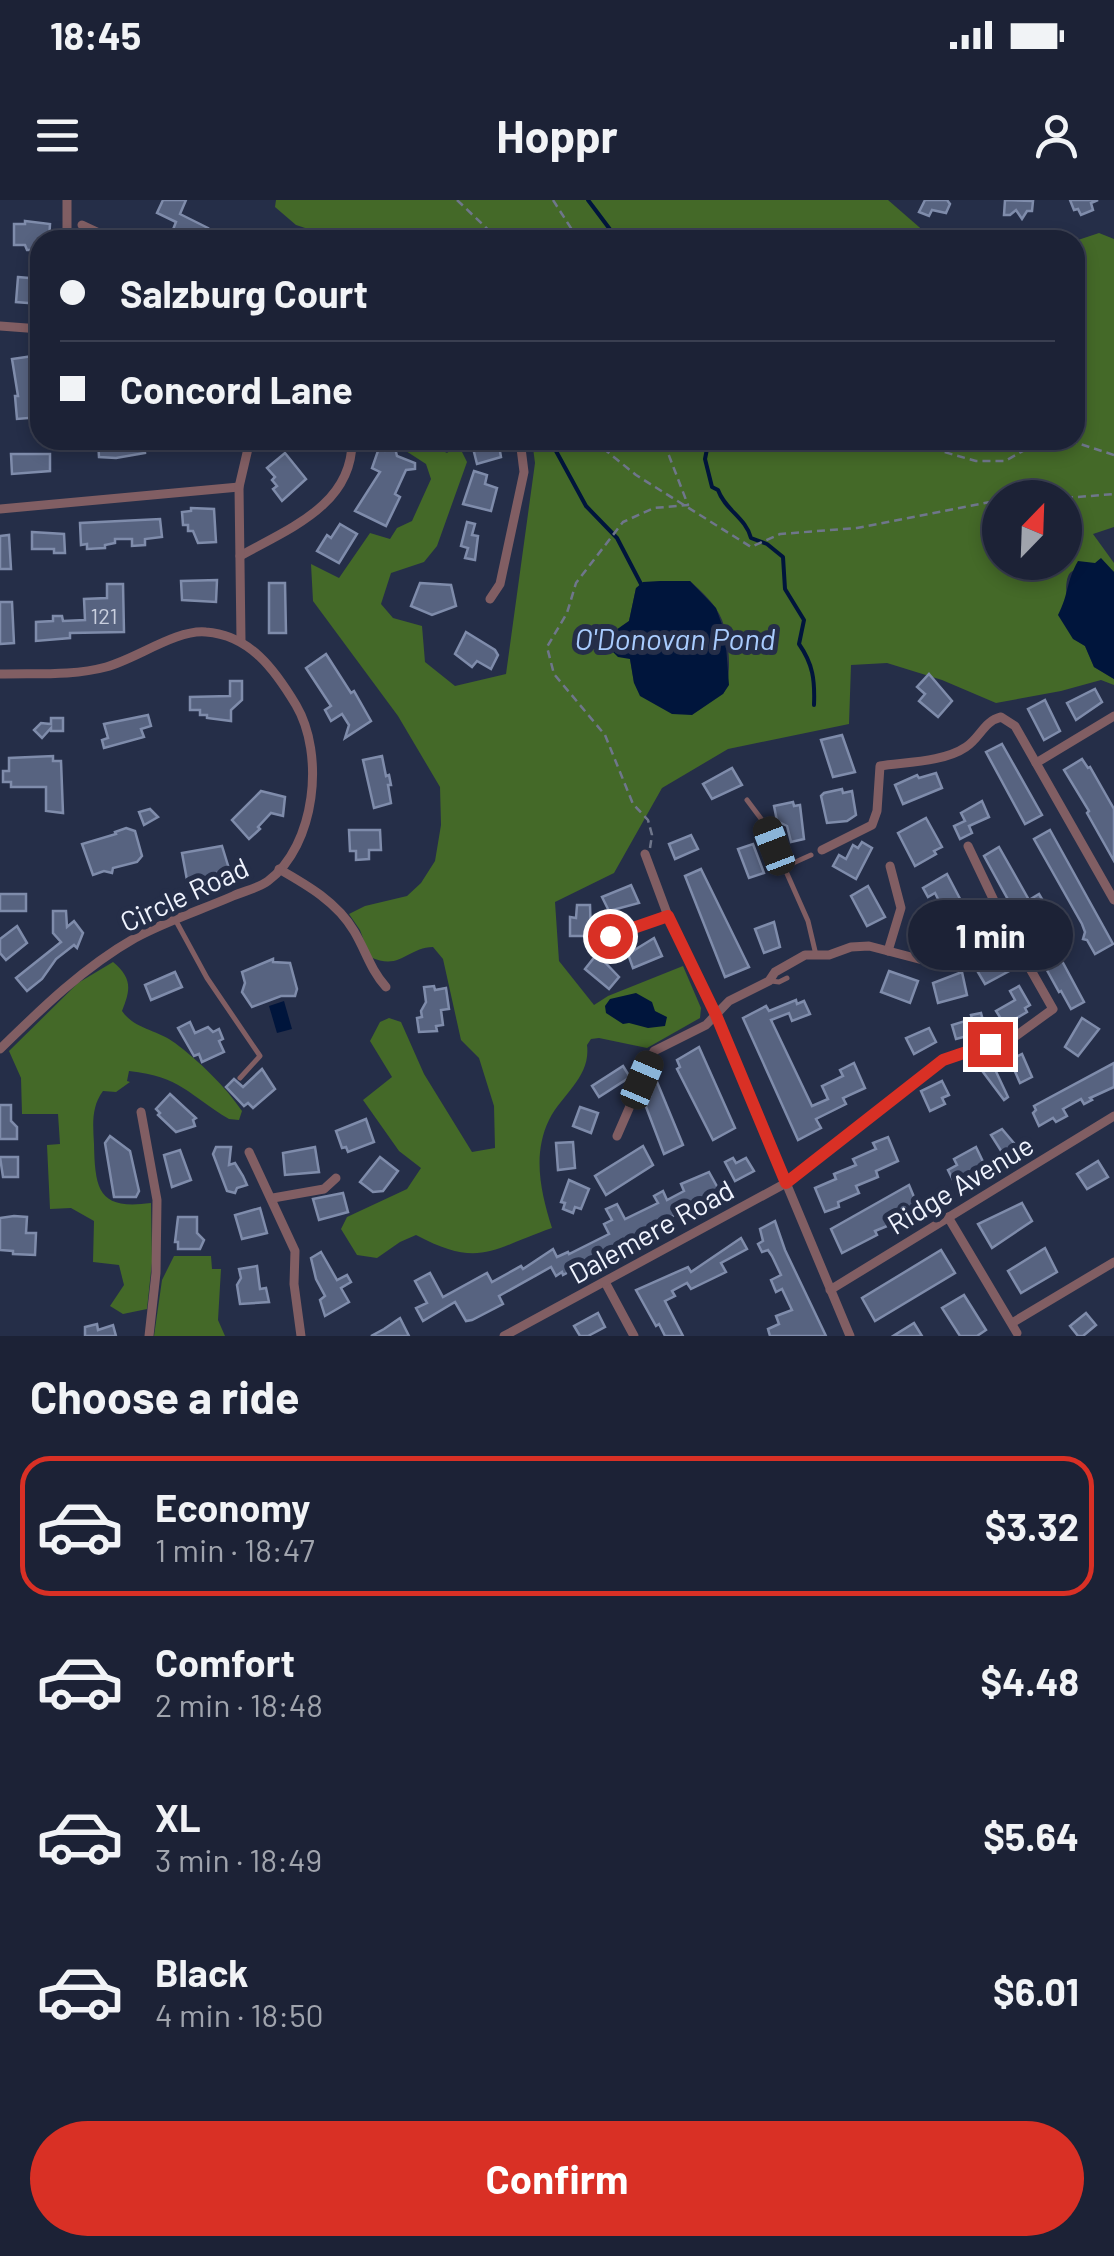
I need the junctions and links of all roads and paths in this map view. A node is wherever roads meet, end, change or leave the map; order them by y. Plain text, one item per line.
1 (67, 200) edge
2 (457, 200) edge
3 (554, 200) edge
4 (82, 225) dead end
5 (66, 230) edge
6 (93, 230) edge
7 (488, 230) edge
8 (572, 230) edge
9 (0, 326) edge
10 (30, 328) edge
11 (1085, 446) edge
12 (248, 450) edge
13 (350, 450) edge
14 (524, 450) edge
15 (605, 450) edge
16 (664, 450) edge
17 (937, 450) edge
18 (1025, 450) edge
19 (1114, 455) edge
20 (239, 486) junction
21 (1114, 494) edge
22 (1082, 497) edge
23 (982, 504) edge
24 (688, 505) junction
25 (0, 509) edge
26 (240, 556) junction
27 (490, 598) dead end
28 (242, 640) junction
29 (0, 674) edge
30 (1114, 716) edge
31 (1036, 763) junction
32 (748, 800) dead end
33 (968, 846) dead end
34 (822, 850) dead end
35 (811, 855) dead end
36 (646, 856) joint
37 (890, 866) dead end
38 (782, 868) junction
39 (279, 869) junction
40 (1114, 900) edge
41 (668, 916) junction
42 (176, 921) junction
43 (1007, 928) junction
44 (610, 936) dead end
45 (888, 951) junction
46 (816, 955) junction
47 (787, 978) dead end
48 (768, 981) junction
49 (386, 987) dead end
50 (716, 1015) junction
51 (0, 1049) edge
52 (240, 1078) dead end
53 (141, 1112) dead end
54 (1114, 1116) edge
55 (618, 1136) dead end
56 (250, 1152) dead end
57 (336, 1178) dead end
58 (786, 1183) junction
59 (273, 1198) junction
60 (948, 1217) junction
61 (1114, 1262) edge
62 (605, 1282) junction
63 (830, 1290) junction
64 (150, 1336) edge
65 (301, 1336) edge
66 (504, 1336) edge
67 (634, 1336) edge
68 (850, 1336) edge

1 - 5 street
2 - 7 path
3 - 8 path
4 - 6 street
9 - 10 street
11 - 19 path
12 - 20 street
13 - 26 street
14 - 27 street
15 - 24 path
16 - 24 path
17 - 18 path
20 - 25 street
20 - 26 street
21 - 22 path
23 - 24 path
24 - 36 path
26 - 28 street
28 - 29 street
28 - 39 street, Circle Road
30 - 31 street
31 - 34 street
31 - 40 street
32 - 38 lane
33 - 43 street
35 - 38 lane
36 - 41 street
37 - 45 street
38 - 46 lane
39 - 42 street, Circle Road
39 - 49 street
41 - 44 street
41 - 50 street
42 - 51 street, Circle Road
42 - 52 lane
43 - 45 street
43 - 58 street, Dalemere Road
45 - 46 street
46 - 48 street
47 - 48 lane
48 - 50 street
50 - 55 street
50 - 58 street
53 - 64 street
54 - 60 street, Ridge Avenue
56 - 59 street
57 - 59 street
58 - 62 street, Dalemere Road
58 - 63 street
59 - 65 street
60 - 61 street
60 - 63 street, Ridge Avenue
62 - 66 street, Dalemere Road
62 - 67 street
63 - 68 street

